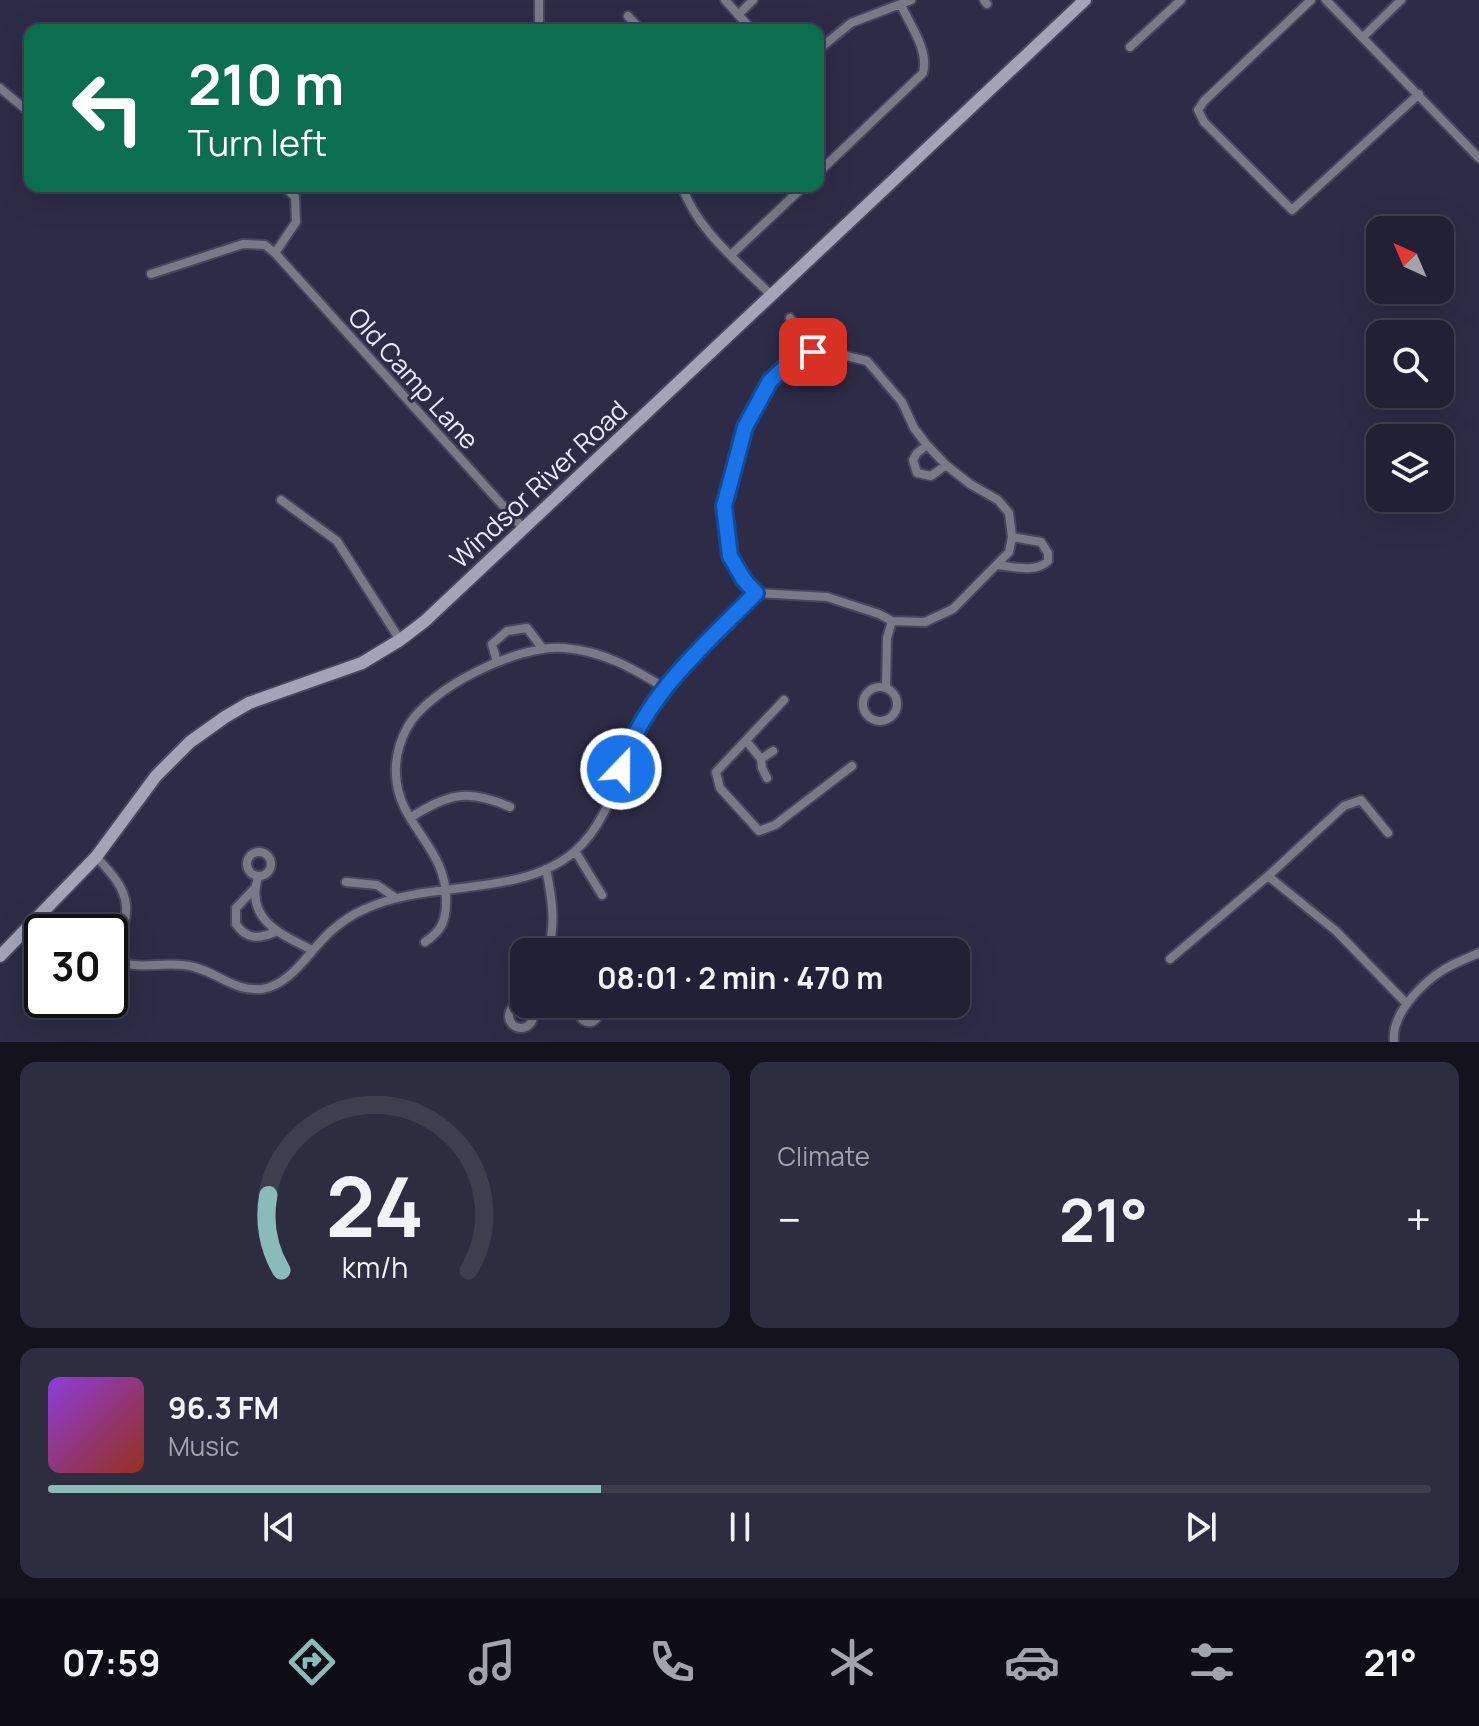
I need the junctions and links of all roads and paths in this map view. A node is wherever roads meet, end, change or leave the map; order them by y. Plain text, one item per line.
1 (539, 0) edge
2 (725, 0) edge
3 (753, 0) edge
4 (911, 0) edge
5 (1085, 0) edge
6 (1181, 0) edge
7 (1311, 0) edge
8 (1326, 0) edge
9 (1401, 0) edge
10 (901, 5) junction
11 (738, 15) junction
12 (628, 16) dead end
13 (539, 24) edge
14 (635, 24) edge
15 (746, 24) edge
16 (1363, 37) junction
17 (824, 45) edge
18 (1130, 47) dead end
19 (0, 88) edge
20 (1419, 94) junction
21 (24, 108) edge
22 (1479, 158) edge
23 (824, 167) edge
24 (290, 192) edge
25 (685, 192) edge
26 (798, 192) edge
27 (275, 253) junction
28 (732, 254) junction
29 (151, 274) dead end
30 (772, 296) junction
31 (790, 318) dead end
32 (813, 352) junction
33 (927, 445) junction
34 (946, 465) junction
35 (281, 500) dead end
36 (524, 529) junction
37 (1012, 537) junction
38 (998, 565) junction
39 (756, 593) junction
40 (892, 621) junction
41 (400, 640) junction
42 (543, 649) junction
43 (497, 662) junction
44 (665, 688) junction
45 (886, 688) junction
46 (784, 700) dead end
47 (747, 742) junction
48 (773, 751) dead end
49 (761, 759) junction
50 (852, 766) dead end
51 (767, 778) dead end
52 (510, 807) dead end
53 (410, 818) junction
54 (1388, 833) dead end
55 (575, 851) junction
56 (96, 857) junction
57 (546, 869) junction
58 (1268, 876) junction
59 (258, 877) dead end
60 (346, 882) dead end
61 (254, 889) junction
62 (447, 889) junction
63 (602, 895) dead end
64 (396, 898) junction
65 (125, 914) edge
66 (275, 932) junction
67 (551, 938) edge
68 (425, 942) dead end
69 (312, 950) junction
70 (1479, 953) edge
71 (0, 956) edge
72 (1170, 959) dead end
73 (128, 965) edge
74 (1407, 1004) junction
75 (581, 1018) edge
76 (596, 1018) edge
77 (1394, 1042) edge

1 - 13 street
2 - 11 street
3 - 11 street
4 - 10 street
5 - 30 main road, Windsor River Road
6 - 18 street
7 - 20 street
8 - 16 street
9 - 16 street
10 - 17 street
10 - 23 street
11 - 15 street
12 - 14 street
16 - 20 street
19 - 21 street
20 - 22 street
24 - 27 street
25 - 28 street
26 - 28 street
27 - 29 street
27 - 36 street, Old Camp Lane
28 - 30 street
30 - 36 main road, Windsor River Road
31 - 32 street
32 - 33 street
32 - 39 street
33 - 34 street
33 - 34 street
34 - 37 street
35 - 41 street
36 - 41 main road, Windsor River Road
37 - 38 street
37 - 38 street
38 - 40 street
39 - 40 street
39 - 44 street
40 - 45 street
41 - 56 main road, Windsor River Road
42 - 43 street
42 - 43 street
42 - 44 street
43 - 53 street
44 - 55 street
45 - 45 street
46 - 47 street
47 - 49 street
47 - 50 street
48 - 49 street
49 - 51 street
52 - 53 street
53 - 62 street
54 - 58 street
55 - 57 street
55 - 63 street
56 - 65 street
56 - 71 main road, Windsor River Road
57 - 62 street
57 - 67 street
58 - 72 street
58 - 74 street
59 - 61 street
60 - 64 street
61 - 66 street
61 - 66 street
62 - 64 street
62 - 68 street
64 - 69 street
66 - 69 street
69 - 73 street
70 - 74 street
74 - 77 street
75 - 76 street

